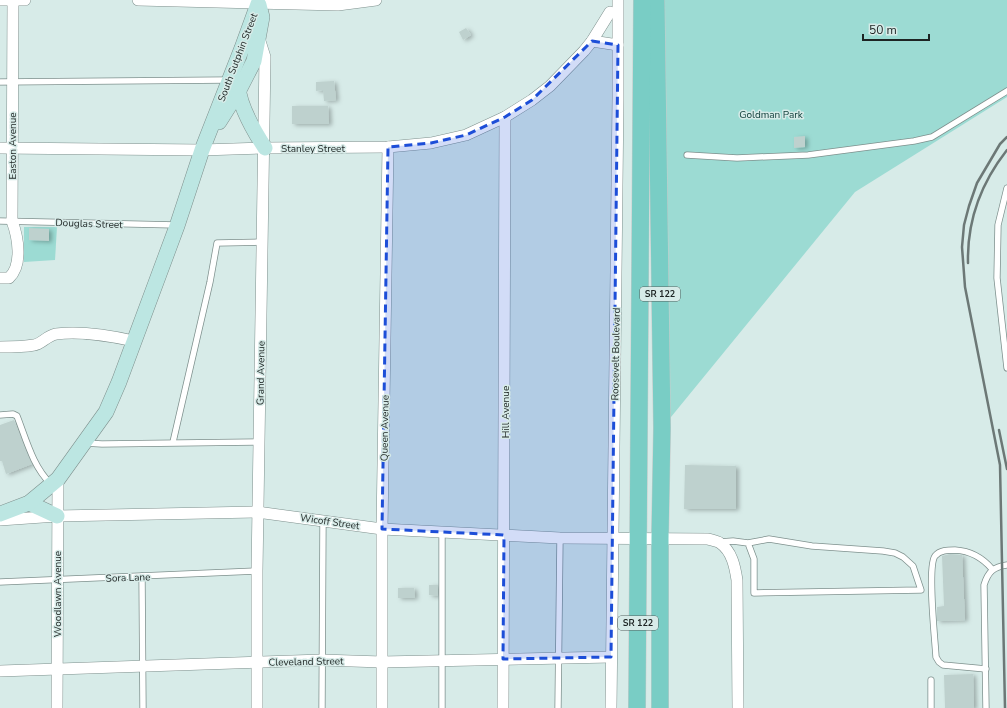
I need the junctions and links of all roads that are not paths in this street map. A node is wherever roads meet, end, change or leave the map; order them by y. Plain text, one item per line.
1 (0, 0) edge
2 (13, 0) edge
3 (25, 0) edge
4 (138, 0) edge
5 (376, 0) edge
6 (618, 0) edge
7 (642, 0) edge
8 (656, 0) edge
9 (258, 2) edge
10 (610, 12) dead end
11 (259, 38) junction
12 (592, 41) junction
13 (618, 45) junction
14 (231, 74) junction
15 (0, 82) edge
16 (12, 82) junction
17 (1007, 91) edge
18 (238, 92) junction
19 (505, 117) junction
20 (388, 147) junction
21 (0, 148) edge
22 (12, 148) junction
23 (264, 148) junction
24 (202, 150) junction
25 (687, 155) dead end
26 (1007, 188) edge
27 (0, 221) edge
28 (12, 221) junction
29 (177, 226) junction
30 (263, 242) junction
31 (0, 278) edge
32 (134, 341) junction
33 (0, 347) edge
34 (1007, 368) edge
35 (0, 415) edge
36 (173, 442) junction
37 (259, 442) junction
38 (85, 443) junction
39 (55, 482) junction
40 (29, 503) junction
41 (257, 512) junction
42 (0, 514) edge
43 (57, 516) junction
44 (0, 520) edge
45 (323, 520) junction
46 (382, 529) junction
47 (442, 532) junction
48 (504, 535) junction
49 (560, 538) junction
50 (639, 538) junction
51 (660, 538) junction
52 (613, 539) junction
53 (719, 542) junction
54 (748, 543) junction
55 (1007, 565) edge
56 (992, 569) junction
57 (257, 571) junction
58 (142, 576) junction
59 (58, 579) junction
60 (0, 582) edge
61 (611, 657) junction
62 (558, 658) junction
63 (503, 659) junction
64 (322, 660) junction
65 (442, 660) junction
66 (258, 662) junction
67 (382, 662) junction
68 (143, 666) junction
69 (986, 668) junction
70 (56, 669) junction
71 (0, 671) edge
72 (931, 680) dead end
73 (57, 708) edge
74 (143, 708) edge
75 (257, 708) edge
76 (322, 708) edge
77 (382, 708) edge
78 (442, 708) edge
79 (503, 708) edge
80 (558, 708) edge
81 (611, 708) edge
82 (637, 708) edge
83 (660, 708) edge
84 (738, 708) edge
85 (931, 708) edge
86 (986, 708) edge

1 - 2 street
2 - 3 street
2 - 16 street, Easton Avenue
4 - 9 street
5 - 9 street
6 - 13 street, Roosevelt Boulevard
7 - 50 main road, SR 122
8 - 51 main road, SR 122
9 - 11 street, South Sutphin Street
9 - 14 street, South Sutphin Street
10 - 12 street, Stanley Street
11 - 18 street, South Sutphin Street
11 - 23 street, Grand Avenue
12 - 13 street
12 - 19 street, Stanley Street
13 - 52 street, Roosevelt Boulevard
14 - 16 lane
14 - 18 street
14 - 24 street, South Sutphin Street
15 - 16 lane
16 - 22 street, Easton Avenue
17 - 25 lane
18 - 23 street
18 - 24 street, South Sutphin Street
19 - 20 street, Stanley Street
19 - 48 street, Hill Avenue
20 - 23 street, Stanley Street
20 - 46 street, Queen Avenue
21 - 22 street, Stanley Street
22 - 24 street, Stanley Street
22 - 28 street, Easton Avenue
23 - 24 street, Stanley Street
23 - 30 street, Grand Avenue
24 - 29 street, South Sutphin Street
26 - 34 lane
27 - 28 lane, Douglas Street
28 - 29 lane, Douglas Street
28 - 31 street, Easton Avenue
29 - 32 street, South Sutphin Street
30 - 36 lane
30 - 37 street, Grand Avenue
32 - 33 street
32 - 38 street, South Sutphin Street
35 - 39 lane
36 - 37 lane
36 - 38 lane
37 - 41 street, Grand Avenue
38 - 39 street, South Sutphin Street
39 - 40 street, South Sutphin Street
39 - 43 street, Woodlawn Avenue
40 - 42 street, South Sutphin Street
40 - 43 street
41 - 43 street, Wicoff Street
41 - 45 street, Wicoff Street
41 - 57 street, Grand Avenue
43 - 44 street, Wicoff Street
43 - 59 street, Woodlawn Avenue
45 - 46 street, Wicoff Street
45 - 64 lane
46 - 47 street, Wicoff Street
46 - 67 street, Queen Avenue
47 - 48 street, Wicoff Street
47 - 65 lane
48 - 49 street, Wicoff Street
48 - 63 street, Hill Avenue
49 - 52 street, Wicoff Street
49 - 62 lane
50 - 51 street, Wicoff Street
50 - 52 street, Wicoff Street
50 - 82 main road, SR 122
51 - 53 street, Wicoff Street
51 - 83 main road, SR 122
52 - 61 street, Roosevelt Boulevard
53 - 54 lane
53 - 84 street
54 - 54 lane
55 - 56 lane
56 - 69 lane
56 - 69 lane
57 - 58 lane, Sora Lane
57 - 66 street, Grand Avenue
58 - 59 lane, Sora Lane
58 - 68 lane
59 - 60 lane, Sora Lane
59 - 70 street, Woodlawn Avenue
61 - 62 street, Cleveland Street
61 - 81 street, Roosevelt Boulevard
62 - 63 street, Cleveland Street
62 - 80 lane
63 - 65 street, Cleveland Street
63 - 79 street, Hill Avenue
64 - 66 street, Cleveland Street
64 - 67 street, Cleveland Street
64 - 76 lane
65 - 67 street, Cleveland Street
65 - 78 lane
66 - 68 street, Cleveland Street
66 - 75 street, Grand Avenue
67 - 77 street, Queen Avenue
68 - 70 street, Cleveland Street
68 - 74 lane
69 - 86 lane
70 - 71 street, Cleveland Street
70 - 73 street, Woodlawn Avenue
72 - 85 lane

